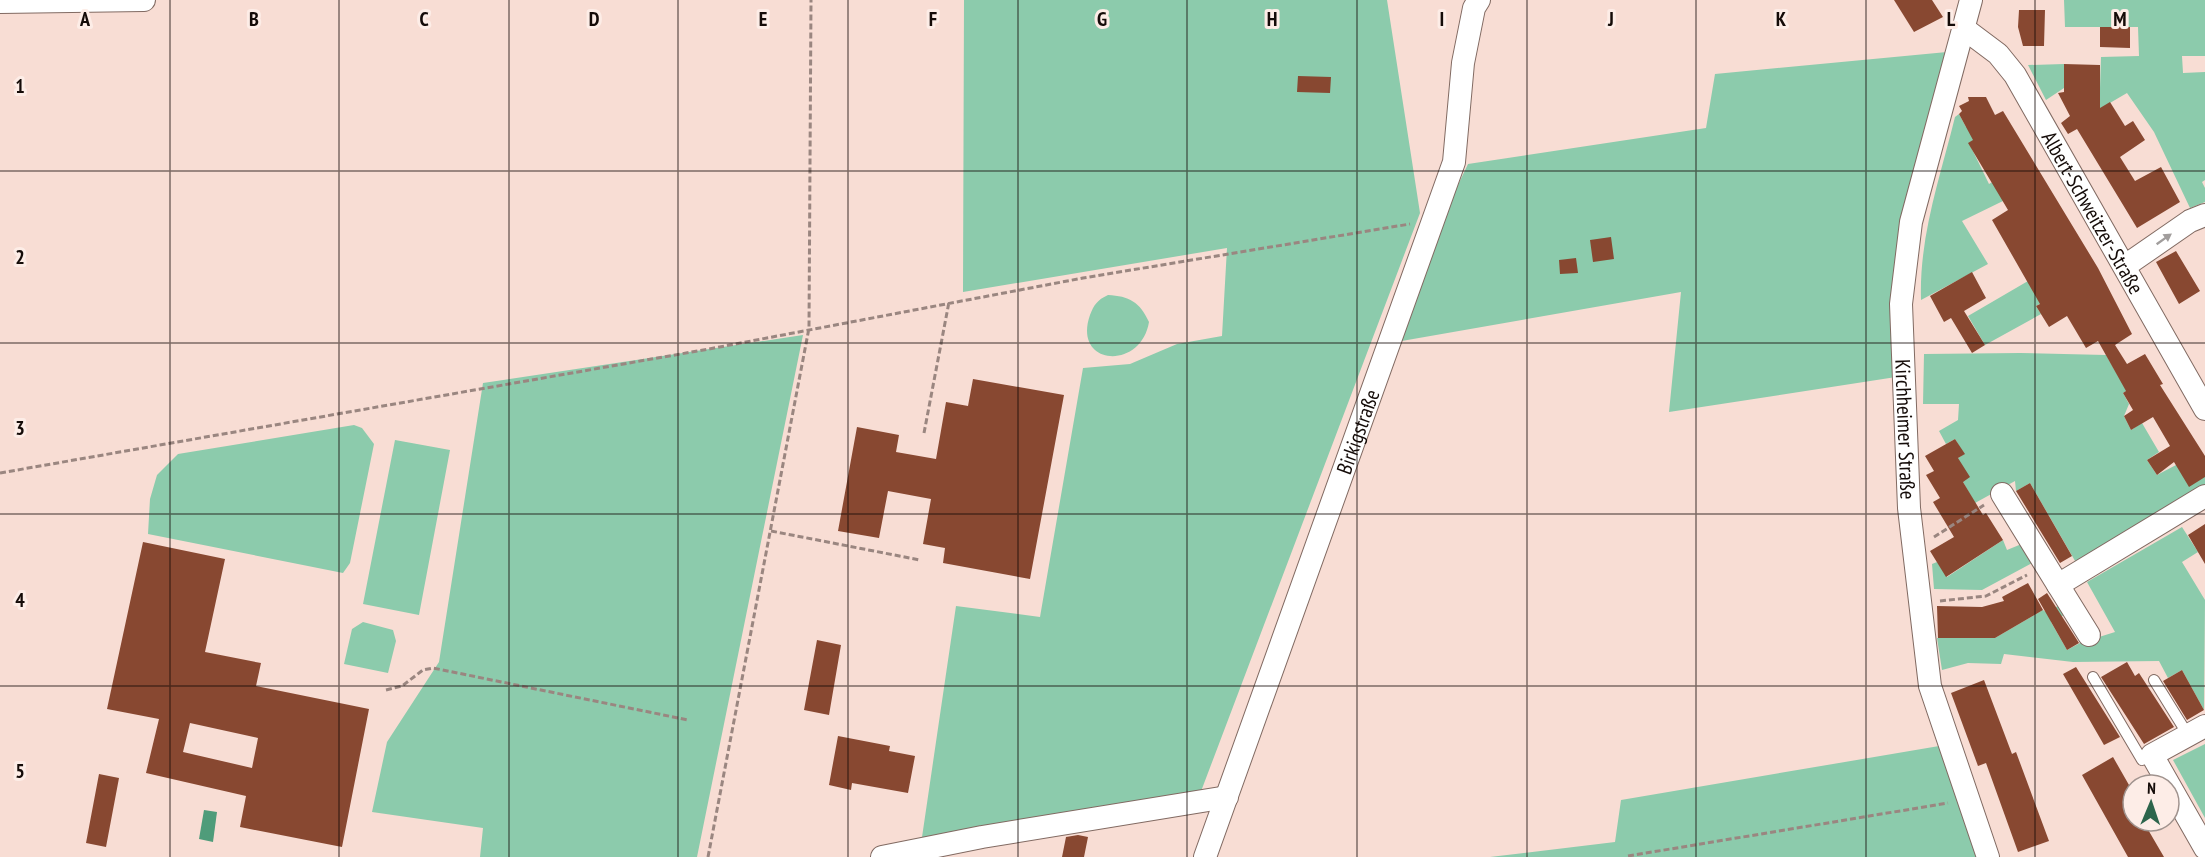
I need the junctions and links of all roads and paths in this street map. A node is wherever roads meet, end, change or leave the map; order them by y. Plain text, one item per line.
1 (144, 0) edge
2 (811, 0) edge
3 (1479, 0) edge
4 (1971, 0) edge
5 (0, 2) edge
6 (1966, 30) junction
7 (2205, 215) edge
8 (1432, 221) junction
9 (2125, 266) junction
10 (949, 302) junction
11 (809, 328) junction
12 (2205, 409) edge
13 (924, 433) dead end
14 (0, 473) edge
15 (2002, 494) joint
16 (2205, 496) edge
17 (771, 531) junction
18 (1914, 549) junction
19 (920, 560) dead end
20 (2045, 566) junction
21 (2058, 585) junction
22 (1920, 603) junction
23 (2089, 635) dead end
24 (2093, 677) dead end
25 (2154, 680) dead end
26 (386, 690) dead end
27 (688, 720) dead end
28 (2197, 731) edge
29 (2152, 755) junction
30 (1227, 797) junction
31 (1968, 800) junction
32 (2205, 848) edge
33 (1628, 856) edge
34 (708, 857) edge
35 (882, 857) edge
36 (1205, 857) edge
37 (1988, 857) edge

1 - 5 street
2 - 11 path
3 - 8 street, Birkigstraße
4 - 6 street, Kirchheimer Straße
6 - 9 street, Albert-Schweitzer-Straße
6 - 18 street, Kirchheimer Straße
9 -> 7 street
8 - 10 path
8 - 30 street, Birkigstraße
9 - 12 street, Albert-Schweitzer-Straße
10 - 11 path
10 - 13 path
11 - 14 path
11 - 17 path
15 - 18 path
15 - 20 street
16 - 21 street
17 - 19 path
17 - 34 path
18 - 22 street, Kirchheimer Straße
20 - 21 street
20 - 22 path
21 - 23 street
22 - 31 street, Kirchheimer Straße
24 - 29 lane
25 - 28 lane
26 - 27 path
28 - 29 street
29 - 32 street
30 - 35 street
30 - 36 street, Birkigstraße
31 - 33 path
31 - 37 street, Kirchheimer Straße

